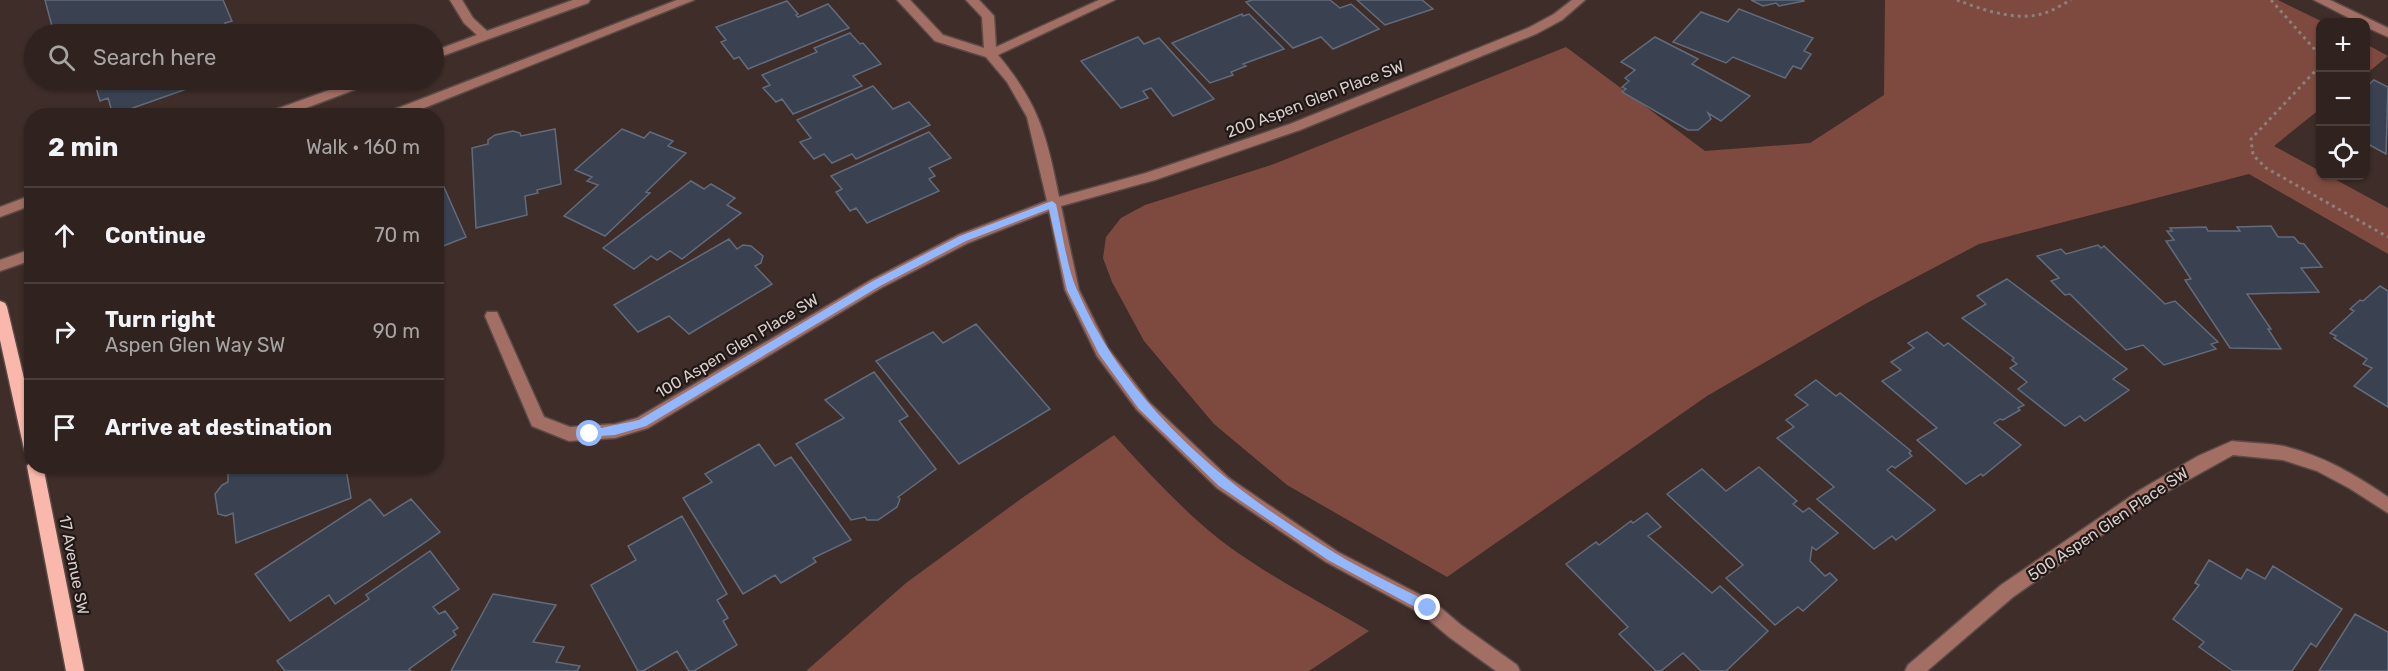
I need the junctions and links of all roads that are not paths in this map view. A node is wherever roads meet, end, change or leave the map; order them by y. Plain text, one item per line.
1 (456, 0) edge
2 (584, 0) edge
3 (688, 0) edge
4 (903, 0) edge
5 (972, 0) edge
6 (1109, 0) edge
7 (1579, 0) edge
8 (2320, 0) edge
9 (2388, 33) edge
10 (484, 36) junction
11 (444, 51) edge
12 (990, 54) junction
13 (341, 90) edge
14 (293, 108) edge
15 (411, 108) edge
16 (24, 203) edge
17 (1052, 204) junction
18 (0, 212) edge
19 (24, 257) edge
20 (0, 266) edge
21 (0, 307) edge
22 (492, 316) dead end
23 (24, 403) edge
24 (37, 474) edge
25 (2388, 506) edge
26 (75, 671) edge
27 (1511, 671) edge
28 (1914, 671) edge

1 - 10 street
2 - 10 street
3 - 15 street
4 - 12 street
5 - 12 street
6 - 12 street
7 - 17 street, 200 Aspen Glen Place SW
8 - 9 street
10 - 11 street
12 - 17 street
13 - 14 street
16 - 18 street
17 - 22 street, 100 Aspen Glen Place SW
17 - 27 street
19 - 20 street
21 - 23 main road
24 - 26 main road, 17 Avenue SW
25 - 28 street, 500 Aspen Glen Place SW

